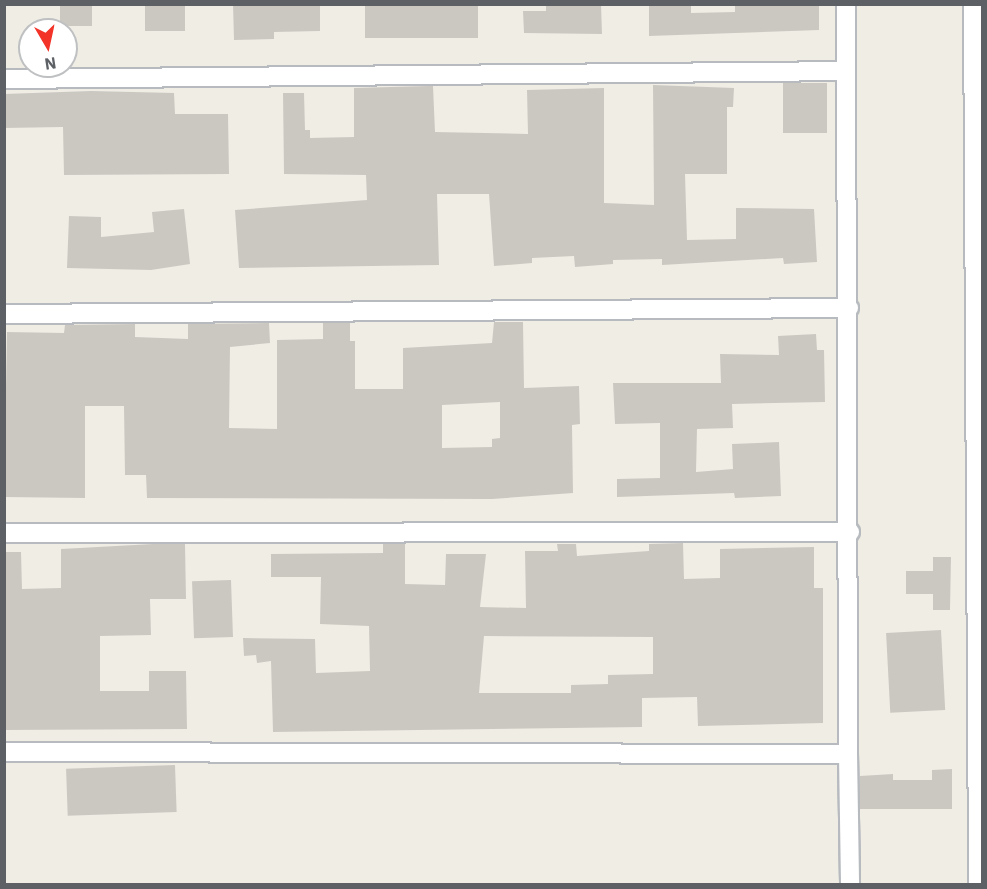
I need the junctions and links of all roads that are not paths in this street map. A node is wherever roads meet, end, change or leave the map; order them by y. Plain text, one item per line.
1 (846, 4) edge
2 (973, 4) edge
3 (846, 71) junction
4 (978, 71) edge
5 (4, 79) edge
6 (979, 307) edge
7 (849, 308) junction
8 (4, 314) edge
9 (4, 532) edge
10 (850, 532) junction
11 (979, 533) edge
12 (4, 752) edge
13 (848, 754) junction
14 (980, 754) edge
15 (850, 885) edge
16 (978, 885) edge

1 - 3 street
2 - 4 street
3 - 5 street
3 - 7 street
4 - 6 street
6 - 11 street
7 - 8 street
7 - 10 street
9 - 10 street
10 - 13 street
11 - 14 street
12 - 13 street
13 - 15 street
14 - 16 street

